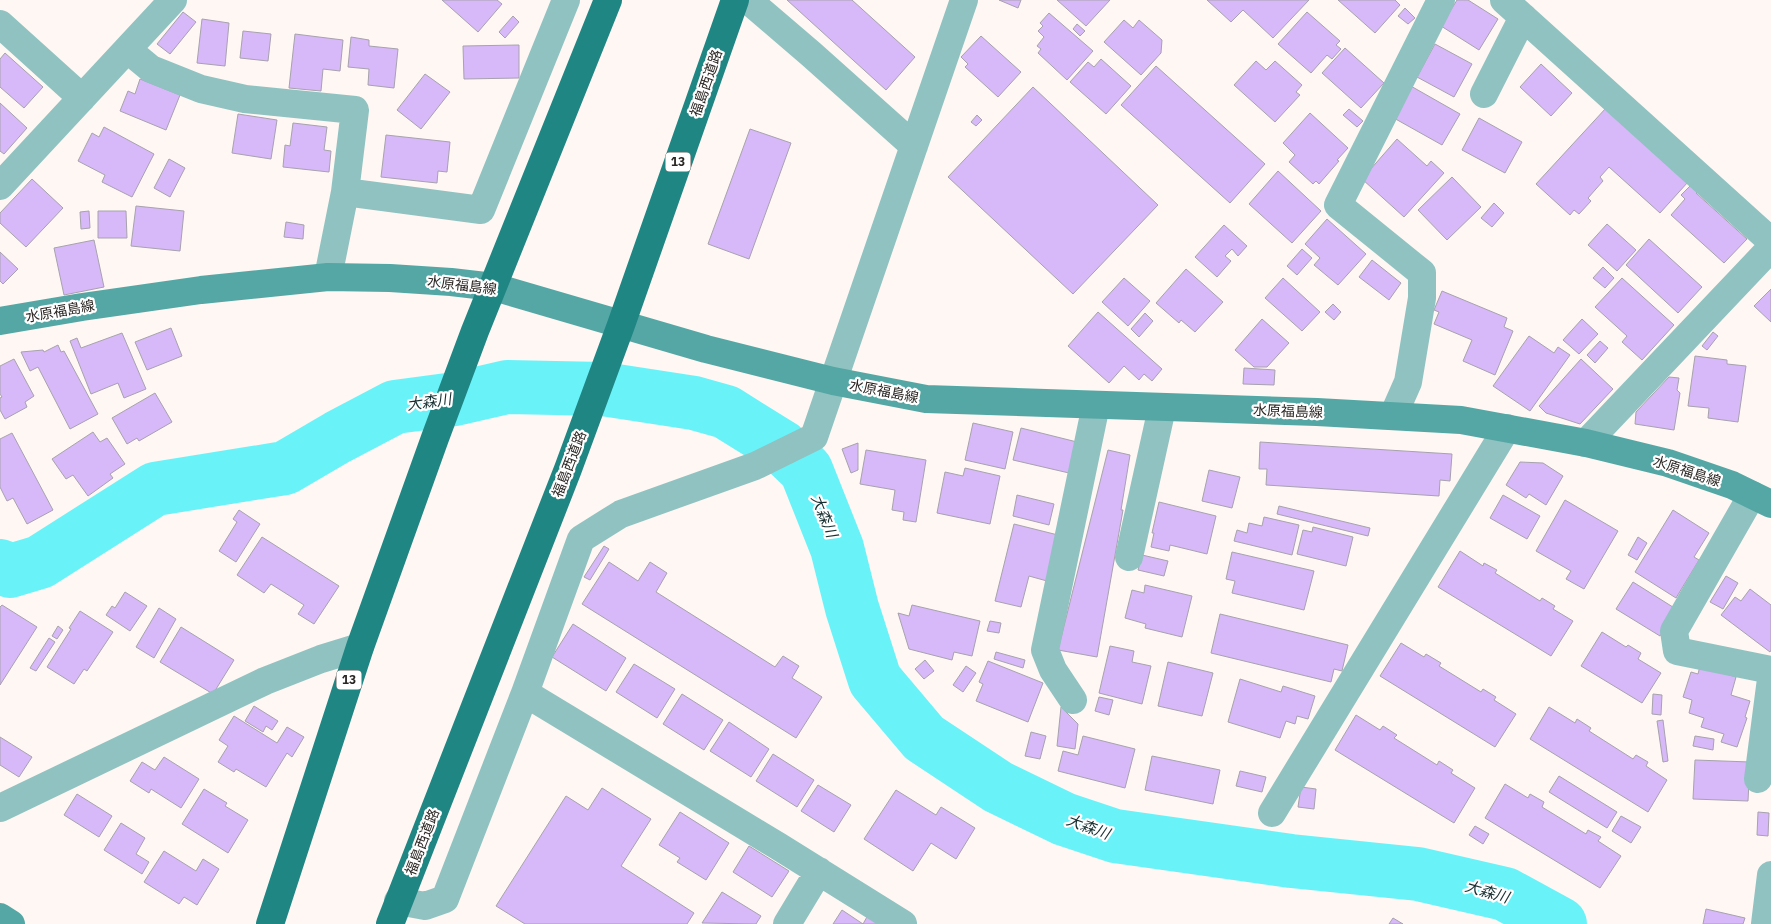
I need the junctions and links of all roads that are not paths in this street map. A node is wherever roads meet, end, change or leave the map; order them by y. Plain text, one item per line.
1 (173, 0) edge
2 (566, 0) edge
3 (608, 0) edge
4 (735, 0) edge
5 (748, 0) edge
6 (964, 0) edge
7 (1442, 0) edge
8 (1514, 9) edge
9 (0, 24) edge
10 (128, 50) junction
11 (1484, 94) dead end
12 (82, 98) junction
13 (914, 146) junction
14 (0, 186) edge
15 (345, 192) junction
16 (1771, 241) edge
17 (1771, 248) edge
18 (328, 278) junction
19 (494, 287) junction
20 (0, 321) edge
21 (621, 325) junction
22 (833, 381) junction
23 (1096, 405) junction
24 (1162, 408) junction
25 (1392, 416) junction
26 (1507, 428) junction
27 (1586, 443) junction
28 (1761, 499) edge
29 (1129, 557) dead end
30 (360, 647) junction
31 (1771, 670) edge
32 (1771, 679) edge
33 (525, 693) junction
34 (1073, 700) dead end
35 (1758, 779) dead end
36 (0, 808) edge
37 (1272, 813) dead end
38 (819, 871) junction
39 (1771, 874) edge
40 (394, 912) edge
41 (0, 917) edge
42 (11, 924) edge
43 (270, 924) edge
44 (786, 924) edge
45 (903, 924) edge
46 (1765, 924) edge

1 - 10 street
2 - 15 street
3 - 19 highway, 13
4 - 21 highway, 福島西道路 / 13
5 - 13 street
6 - 13 street
7 - 25 street
8 - 11 street
8 - 16 street
9 - 12 street
10 - 12 street
10 - 15 street
12 - 14 street
13 - 22 street
15 - 18 street
17 - 27 street
18 - 19 main road, 水原福島線
18 - 20 main road, 水原福島線
19 - 21 main road, 水原福島線
19 - 30 highway, 13
21 - 22 main road, 水原福島線
21 - 40 highway, 福島西道路 / 13
22 - 23 main road, 水原福島線
22 - 33 street
23 - 24 main road, 水原福島線
23 - 34 street
24 - 25 main road, 水原福島線
24 - 29 street
25 - 26 main road, 水原福島線
26 - 27 main road, 水原福島線
26 - 37 street
27 - 28 main road, 水原福島線
28 - 31 street
30 - 36 street
30 - 43 highway, 13
32 - 35 street
33 - 38 street
33 - 40 street
38 - 44 street
38 - 45 street
39 - 46 street
41 - 42 main road

